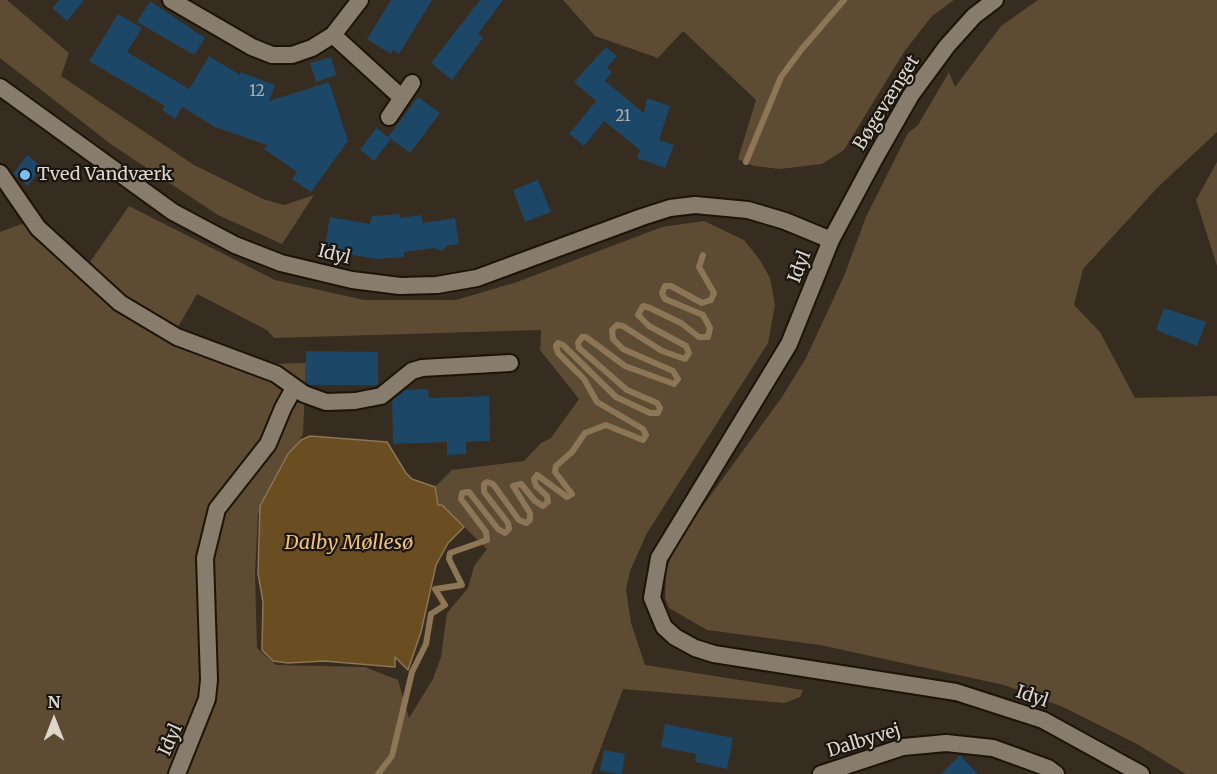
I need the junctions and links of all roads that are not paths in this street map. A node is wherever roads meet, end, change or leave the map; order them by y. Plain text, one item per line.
1 (171, 0) edge
2 (360, 0) edge
3 (995, 0) edge
4 (333, 35) junction
5 (412, 83) dead end
6 (0, 87) edge
7 (402, 98) junction
8 (389, 117) dead end
9 (0, 172) edge
10 (831, 240) junction
11 (510, 363) dead end
12 (294, 388) junction
13 (177, 774) edge
14 (821, 774) edge
15 (1056, 774) edge
16 (1141, 774) edge

1 - 4 street
2 - 4 street
3 - 10 street, Bøgevænget
4 - 7 street
5 - 7 street
6 - 10 street, Idyl
7 - 8 street
9 - 12 street
10 - 16 street, Idyl
11 - 12 street
12 - 13 street, Idyl
14 - 15 street, Dalbyvej

